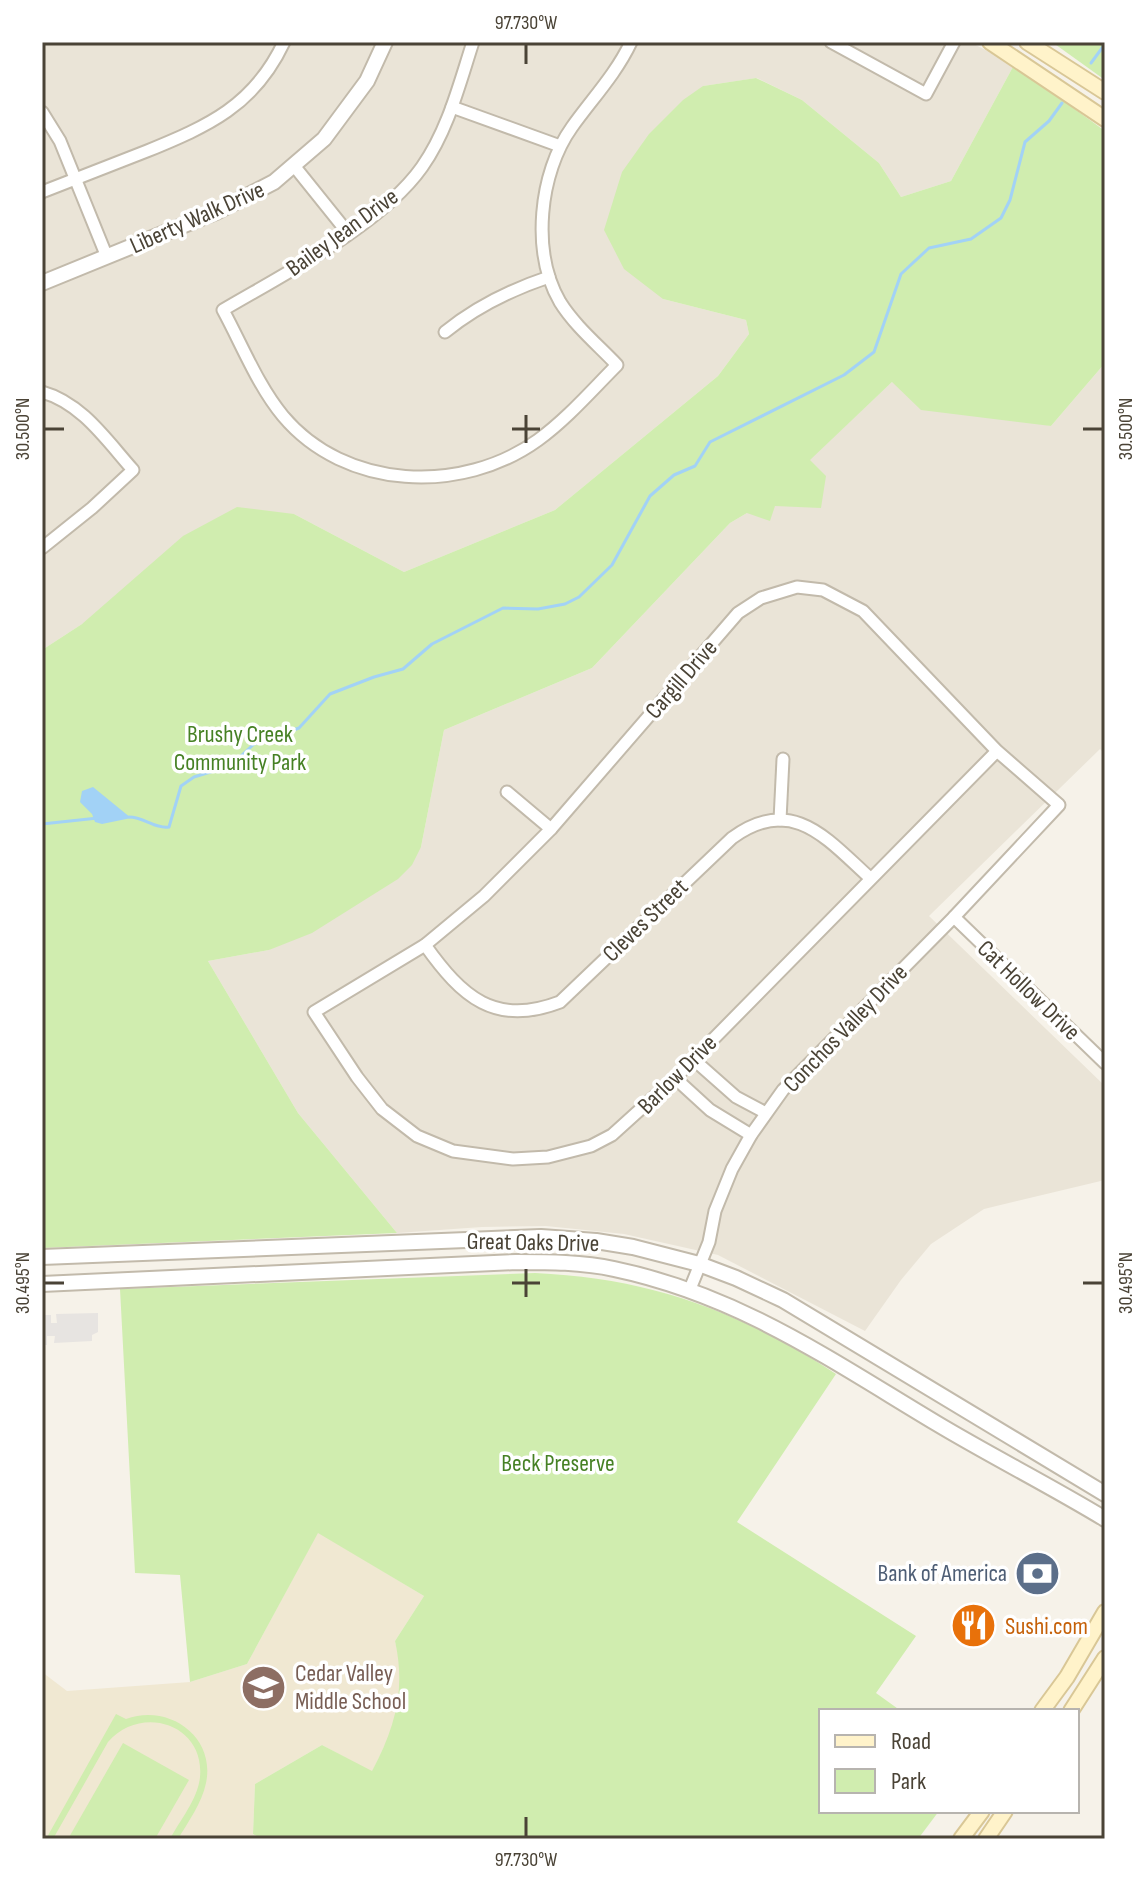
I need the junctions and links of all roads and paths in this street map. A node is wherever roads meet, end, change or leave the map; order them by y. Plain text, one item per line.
1 (284, 42) edge
2 (385, 42) edge
3 (473, 42) edge
4 (631, 42) edge
5 (831, 42) edge
6 (954, 42) edge
7 (990, 42) edge
8 (1027, 42) edge
9 (1105, 92) edge
10 (452, 107) junction
11 (42, 112) edge
12 (1105, 119) edge
13 (560, 146) junction
14 (295, 167) junction
15 (77, 178) junction
16 (42, 192) edge
17 (348, 233) junction
18 (107, 257) junction
19 (549, 277) junction
20 (42, 283) edge
21 (445, 332) dead end
22 (42, 392) edge
23 (42, 548) edge
24 (997, 751) junction
25 (783, 759) dead end
26 (507, 792) dead end
27 (1059, 805) joint
28 (780, 820) junction
29 (551, 829) junction
30 (870, 878) junction
31 (954, 917) junction
32 (425, 945) junction
33 (314, 1012) joint
34 (693, 1059) junction
35 (1105, 1063) edge
36 (675, 1078) junction
37 (766, 1113) junction
38 (751, 1135) junction
39 (42, 1257) edge
40 (699, 1264) junction
41 (42, 1284) edge
42 (690, 1289) junction
43 (1105, 1494) edge
44 (1105, 1519) edge
45 (1105, 1612) edge
46 (1105, 1658) edge
47 (1043, 1709) edge
48 (1072, 1709) edge
49 (969, 1813) edge
50 (980, 1813) edge
51 (1004, 1813) edge
52 (950, 1839) edge
53 (961, 1839) edge
54 (986, 1839) edge

1 - 15 street
2 - 14 street, Liberty Walk Drive
3 - 10 street, Bailey Jean Drive
4 - 13 street
5 - 6 street
7 - 12 main road
8 - 9 main road
10 - 13 street
10 - 17 street, Bailey Jean Drive
11 - 15 street
13 - 19 street
14 - 17 street
14 - 18 street, Liberty Walk Drive
15 - 16 street
15 - 18 street
17 - 19 street, Bailey Jean Drive
18 - 20 street, Liberty Walk Drive
19 - 21 street
22 - 23 street
24 - 27 street, Cargill Drive
24 - 29 street, Cargill Drive
24 - 30 street, Barlow Drive
25 - 28 street
26 - 29 street
27 - 31 street, Conchos Valley Drive
28 - 30 street
28 - 32 street, Cleves Street
29 - 32 street, Cargill Drive
30 - 34 street, Barlow Drive
31 - 35 street, Cat Hollow Drive
31 - 37 street, Conchos Valley Drive
32 - 33 street, Cargill Drive
33 - 36 street, Barlow Drive
34 - 36 street, Barlow Drive
34 - 37 street
36 - 38 street
37 - 38 street, Conchos Valley Drive
38 - 40 street, Conchos Valley Drive
39 - 40 street, Great Oaks Drive
40 - 42 street, Conchos Valley Drive
40 - 43 street, Great Oaks Drive
41 - 42 street, Great Oaks Drive
42 - 44 street, Great Oaks Drive
45 - 47 main road
46 - 48 main road
49 - 52 main road
50 - 53 main road
51 - 54 main road

